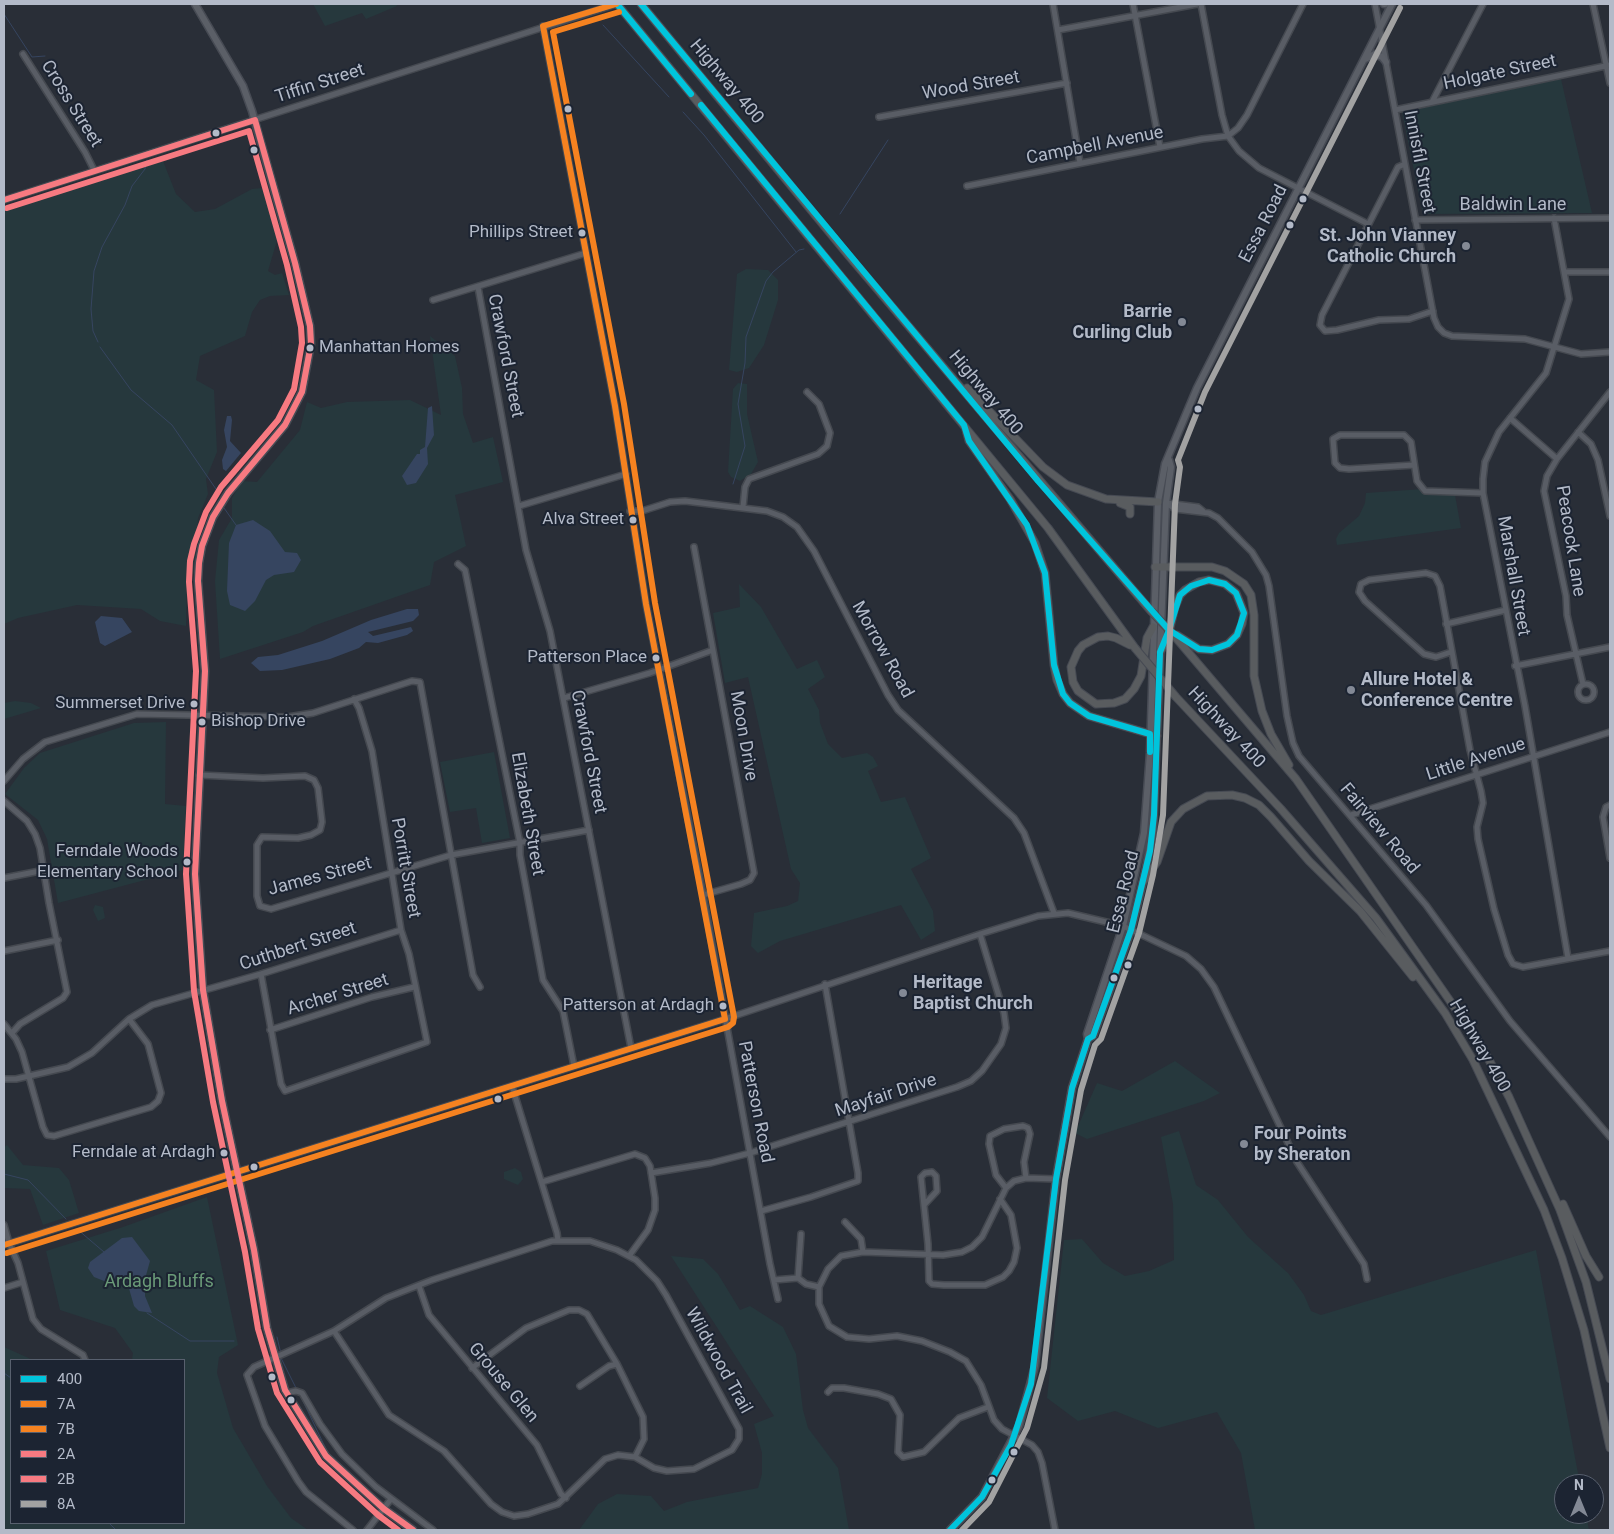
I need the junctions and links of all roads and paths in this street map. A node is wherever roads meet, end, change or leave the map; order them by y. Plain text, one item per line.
1 (194, 4) edge
2 (617, 4) edge
3 (642, 4) edge
4 (1053, 4) edge
5 (1133, 4) edge
6 (1196, 4) edge
7 (1202, 4) edge
8 (1303, 4) edge
9 (1375, 4) edge
10 (1392, 4) edge
11 (1483, 4) edge
12 (1593, 4) edge
13 (1135, 16) junction
14 (543, 26) junction
15 (1380, 28) junction
16 (1058, 30) junction
17 (23, 54) dead end
18 (1364, 60) junction
19 (1386, 62) junction
20 (1608, 65) edge
21 (1067, 83) junction
22 (1610, 83) edge
23 (1432, 102) junction
24 (1395, 110) junction
25 (879, 117) dead end
26 (255, 120) junction
27 (1228, 136) junction
28 (1160, 147) junction
29 (1080, 163) junction
30 (1405, 164) junction
31 (94, 170) junction
32 (967, 186) dead end
33 (1298, 190) junction
34 (4, 200) edge
35 (1554, 218) junction
36 (1610, 218) edge
37 (1415, 220) junction
38 (1368, 224) junction
39 (586, 253) junction
40 (1564, 272) junction
41 (1610, 272) edge
42 (478, 287) junction
43 (433, 300) dead end
44 (1433, 311) junction
45 (1554, 347) junction
46 (1610, 352) edge
47 (940, 362) junction
48 (807, 392) dead end
49 (1610, 392) edge
50 (1510, 418) junction
51 (964, 425) junction
52 (1578, 432) junction
53 (1557, 458) junction
54 (1169, 460) junction
55 (1414, 465) junction
56 (626, 474) junction
57 (1483, 493) junction
58 (1106, 499) junction
59 (1158, 502) junction
60 (1166, 503) junction
61 (519, 506) junction
62 (743, 507) junction
63 (630, 511) junction
64 (1130, 514) dead end
65 (1610, 516) edge
66 (694, 548) dead end
67 (458, 564) dead end
68 (1164, 566) junction
69 (1155, 567) junction
70 (1506, 610) junction
71 (1446, 624) junction
72 (1153, 628) junction
73 (1171, 632) junction
74 (1610, 647) edge
75 (1135, 648) junction
76 (713, 650) junction
77 (1160, 652) junction
78 (1451, 652) junction
79 (1576, 654) junction
80 (1516, 666) junction
81 (660, 668) junction
82 (1583, 684) dead end
83 (564, 698) junction
84 (354, 699) junction
85 (204, 717) junction
86 (1610, 732) edge
87 (1153, 735) junction
88 (1533, 756) junction
89 (199, 775) junction
90 (1476, 775) junction
91 (1296, 778) junction
92 (4, 781) edge
93 (4, 801) edge
94 (1610, 805) edge
95 (1351, 815) junction
96 (590, 830) junction
97 (520, 843) junction
98 (451, 855) junction
99 (1610, 858) edge
100 (45, 870) junction
101 (392, 871) junction
102 (4, 878) edge
103 (1143, 882) junction
104 (703, 895) junction
105 (1054, 913) junction
106 (1122, 926) junction
107 (401, 930) junction
108 (1131, 930) junction
109 (980, 934) junction
110 (58, 940) junction
111 (4, 951) edge
112 (1610, 951) edge
113 (1568, 958) junction
114 (261, 974) junction
115 (825, 984) junction
116 (480, 986) dead end
117 (414, 987) junction
118 (203, 990) junction
119 (1431, 994) junction
120 (129, 1018) junction
121 (725, 1019) junction
122 (4, 1024) edge
123 (270, 1030) junction
124 (12, 1033) junction
125 (1088, 1039) junction
126 (630, 1048) junction
127 (574, 1066) junction
128 (29, 1076) junction
129 (4, 1079) edge
130 (512, 1086) junction
131 (849, 1121) junction
132 (1610, 1137) edge
133 (750, 1152) junction
134 (651, 1173) junction
135 (236, 1174) junction
136 (1026, 1178) junction
137 (1056, 1179) junction
138 (1548, 1180) junction
139 (542, 1182) junction
140 (1006, 1188) junction
141 (1000, 1200) junction
142 (924, 1205) junction
143 (762, 1211) junction
144 (845, 1222) dead end
145 (4, 1225) edge
146 (801, 1234) dead end
147 (558, 1241) junction
148 (6, 1244) edge
149 (863, 1252) junction
150 (927, 1255) junction
151 (629, 1256) junction
152 (1599, 1277) dead end
153 (798, 1278) junction
154 (1367, 1279) dead end
155 (774, 1280) junction
156 (23, 1282) junction
157 (419, 1286) junction
158 (819, 1287) junction
159 (4, 1288) edge
160 (778, 1299) dead end
161 (334, 1331) junction
162 (274, 1358) junction
163 (84, 1359) edge
164 (617, 1364) junction
165 (472, 1368) junction
166 (1610, 1379) edge
167 (580, 1386) dead end
168 (828, 1392) dead end
169 (287, 1393) junction
170 (988, 1407) junction
171 (1016, 1436) junction
172 (1610, 1448) edge
173 (635, 1457) junction
174 (566, 1498) junction
175 (391, 1499) junction
176 (384, 1509) junction
177 (353, 1530) edge
178 (367, 1530) edge
179 (412, 1530) edge
180 (433, 1530) edge
181 (950, 1530) edge
182 (1055, 1530) edge

1 - 26 main road
2 - 14 street, Tiffin Street
2 - 51 highway, Highway 400
3 - 47 highway, Highway 400
4 - 16 street
5 - 13 street
6 - 13 street
7 - 27 street
8 - 27 street
9 - 15 street, Innisfil Street
10 - 15 main road, Essa Road
11 - 23 street
12 - 20 street
13 - 16 street
13 - 28 street
14 - 26 street, Tiffin Street
14 - 39 street, Patterson Road
15 - 18 main road, Essa Road
15 - 19 street, Innisfil Street
16 - 21 street
17 - 31 street, Cross Street
18 - 19 main road
18 - 33 main road, Essa Road
19 - 24 street, Innisfil Street
20 - 22 street
20 - 23 street, Holgate Street
21 - 25 street, Wood Street
21 - 29 street
23 - 24 street, Holgate Street
24 - 30 street, Innisfil Street
26 - 31 street, Tiffin Street
26 - 85 main road
27 - 28 street, Campbell Avenue
27 - 33 street
28 - 29 street, Campbell Avenue
29 - 32 street, Campbell Avenue
30 - 37 street, Innisfil Street
30 - 38 street
31 - 34 street, Tiffin Street
33 - 38 street
33 - 54 main road, Essa Road
35 - 36 street, Baldwin Lane
35 - 37 street, Baldwin Lane
35 - 40 street, Marshall Street
37 - 44 street, Innisfil Street
38 - 44 street
39 - 42 street
39 - 56 street, Patterson Road
40 - 41 street
40 - 45 street, Marshall Street
42 - 43 street
42 - 61 street, Crawford Street
44 - 45 street, Innisfil Street
45 - 46 street, Innisfil Street
45 - 50 street, Marshall Street
47 - 58 highway
47 - 73 highway, Highway 400, bridge
48 - 62 street
49 - 52 street, Peacock Lane
50 - 53 street
50 - 57 street, Marshall Street
51 - 75 highway, Highway 400
51 - 87 highway
52 - 53 street, Peacock Lane
52 - 65 street
53 - 79 street, Peacock Lane
54 - 59 main road, Essa Road
54 - 60 main road, Essa Road
55 - 55 street
55 - 57 street
56 - 61 street
56 - 63 street, Patterson Road
57 - 70 street, Marshall Street
58 - 59 highway
58 - 64 highway
59 - 60 street
59 - 69 main road, Essa Road
60 - 68 main road, Essa Road
60 - 95 street, Fairview Road
61 - 83 street, Crawford Street
62 - 63 street, Morrow Road
62 - 105 street, Morrow Road
63 - 81 street, Patterson Road
66 - 76 street, Moon Drive
67 - 97 street, Elizabeth Street
68 - 69 highway
68 - 77 main road, Essa Road
68 - 91 highway
69 - 72 main road, Essa Road
70 - 71 street
70 - 80 street, Marshall Street
71 - 78 street
71 - 78 street
72 - 75 highway
72 - 87 main road, Essa Road
73 - 77 highway
73 - 91 highway, Highway 400
74 - 79 street
75 - 119 highway, Highway 400, bridge
76 - 81 street
76 - 104 street, Moon Drive
77 - 87 main road, Essa Road
78 - 90 street
79 - 80 street
79 - 82 street, Peacock Lane
80 - 88 street, Marshall Street
81 - 83 street
81 - 104 street, Patterson Road
83 - 96 street, Crawford Street
84 - 85 street
84 - 98 street
84 - 101 street, Porritt Street
85 - 89 main road
85 - 92 street
86 - 88 street, Little Avenue
87 - 103 main road, Essa Road
87 - 106 main road, Essa Road
88 - 90 street, Little Avenue
88 - 113 street, Marshall Street
89 - 101 street, James Street
89 - 118 main road
90 - 95 street, Little Avenue
90 - 113 street
91 - 138 highway, Highway 400
93 - 100 street
94 - 99 street
95 - 132 street, Fairview Road
96 - 97 street, James Street
96 - 126 street, Crawford Street
97 - 98 street, James Street
97 - 127 street, Elizabeth Street
98 - 101 street, James Street
98 - 116 street
100 - 102 street
100 - 110 street
101 - 107 street, Porritt Street
103 - 108 main road, Essa Road
103 - 119 highway
104 - 121 street, Patterson Road
105 - 106 street
105 - 109 street
106 - 108 street
106 - 125 main road, Essa Road
107 - 114 street, Cuthbert Street
107 - 117 street, Porritt Street
108 - 125 main road, Essa Road
108 - 154 street
109 - 115 street
109 - 131 street, Mayfair Drive
110 - 111 street
110 - 124 street
112 - 113 street
114 - 118 street, Cuthbert Street
114 - 123 street
115 - 121 street
115 - 131 street
117 - 123 street, Archer Street
117 - 123 street, Porritt Street
118 - 120 street, Cuthbert Street
118 - 135 main road
119 - 172 highway, Highway 400
120 - 128 street, Cuthbert Street
120 - 128 street
121 - 126 street
121 - 133 street, Patterson Road
122 - 124 street
124 - 128 street
125 - 137 main road, Essa Road
126 - 127 street
127 - 130 street
128 - 129 street, Cuthbert Street
130 - 135 street
130 - 139 street
131 - 133 street, Mayfair Drive
131 - 143 street
133 - 134 street, Mayfair Drive
133 - 143 street, Patterson Road
134 - 139 street
134 - 151 street
135 - 148 street
135 - 162 main road
136 - 137 street
136 - 140 street
136 - 140 street
137 - 171 main road, Essa Road
138 - 152 highway
138 - 166 highway, Highway 400
139 - 147 street
140 - 141 street
141 - 150 street
141 - 150 street
142 - 142 street
142 - 150 street
143 - 155 street, Patterson Road
144 - 149 street
145 - 148 street
146 - 153 street
147 - 151 street, Wildwood Trail
147 - 157 street, Wildwood Trail
148 - 156 street
149 - 150 street
149 - 158 street
151 - 173 street, Wildwood Trail
153 - 155 street
153 - 158 street
155 - 160 street, Patterson Road
156 - 159 street
156 - 163 street
157 - 161 street, Wildwood Trail
157 - 165 street, Grouse Glen
158 - 170 street
161 - 162 street, Wildwood Trail
161 - 174 street, Wildwood Trail
162 - 169 main road
162 - 177 street, Wildwood Trail
164 - 165 street
164 - 167 street
164 - 173 street
165 - 174 street, Grouse Glen
168 - 170 street
169 - 175 street
169 - 176 main road
170 - 171 street
171 - 181 main road, Essa Road
171 - 182 street
173 - 174 street, Wildwood Trail
175 - 176 street
175 - 180 street
176 - 178 street
176 - 179 main road

